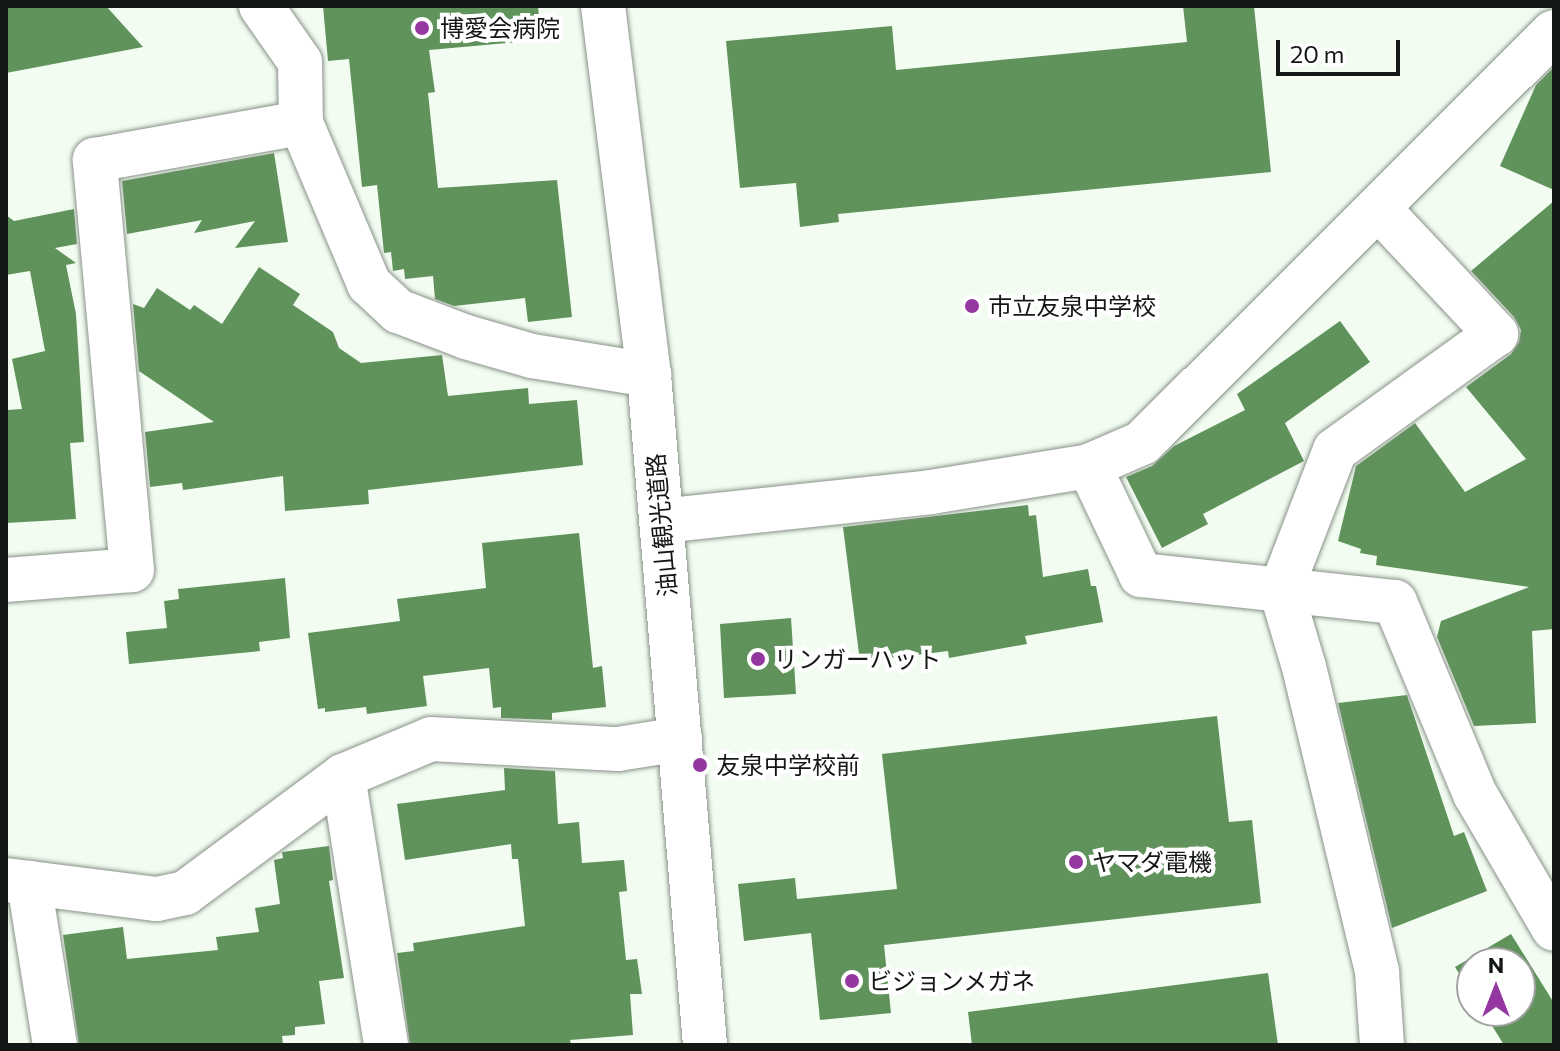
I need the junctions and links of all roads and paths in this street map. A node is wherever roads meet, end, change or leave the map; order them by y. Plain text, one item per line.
1 (261, 6) edge
2 (603, 6) edge
3 (1554, 32) edge
4 (301, 123) junction
5 (1378, 208) junction
6 (649, 375) junction
7 (1089, 466) junction
8 (661, 521) junction
9 (6, 580) edge
10 (1281, 590) junction
11 (680, 739) junction
12 (343, 776) junction
13 (18, 882) edge
14 (1554, 929) edge
15 (55, 1045) edge
16 (386, 1045) edge
17 (705, 1045) edge
18 (1382, 1045) edge

1 - 4 street
2 - 6 street, 油山観光道路
3 - 5 street
4 - 6 street
4 - 9 street
5 - 7 street
5 - 10 street
6 - 8 street, 油山観光道路
7 - 8 street
7 - 10 street
8 - 11 street, 油山観光道路
10 - 14 street
10 - 18 street
11 - 12 street
11 - 17 street, 油山観光道路
12 - 13 street
12 - 16 street
13 - 15 street

